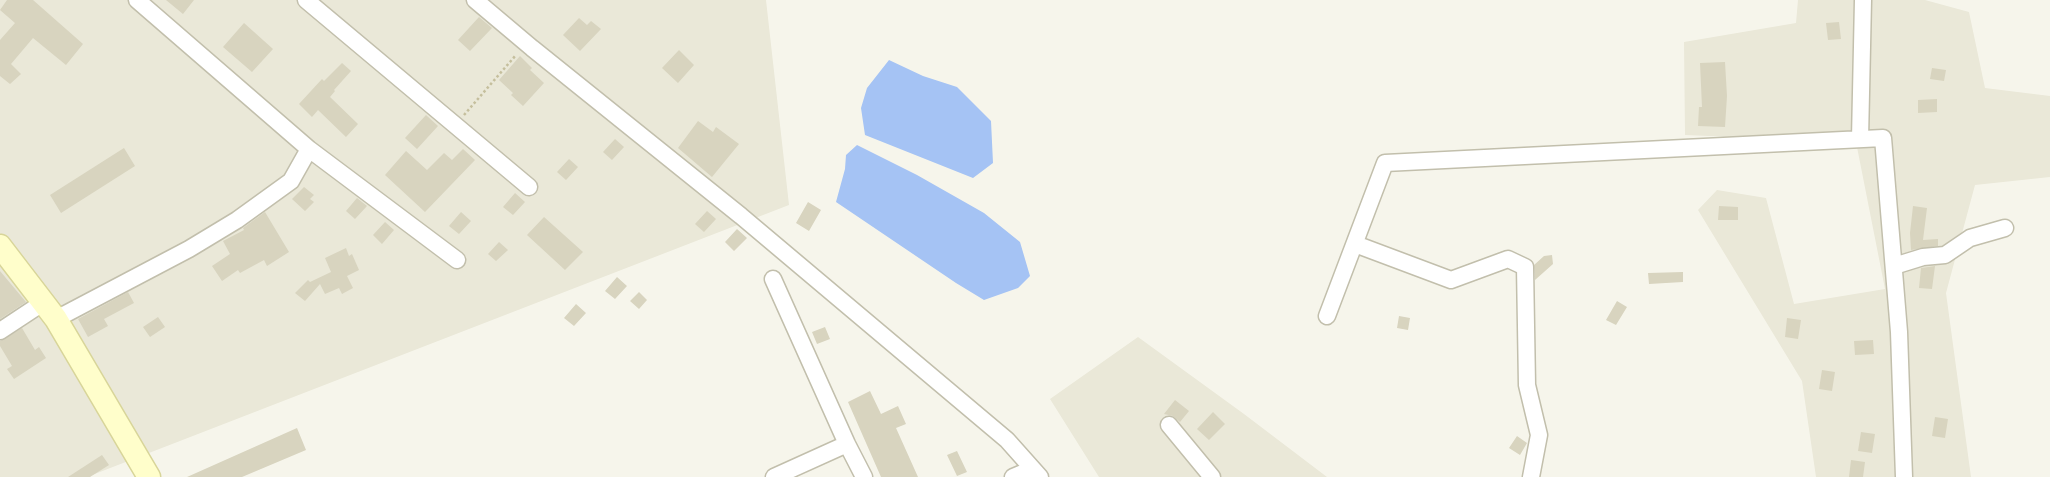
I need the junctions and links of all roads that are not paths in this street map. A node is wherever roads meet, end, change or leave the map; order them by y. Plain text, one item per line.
1 (306, 0) edge
2 (474, 0) edge
3 (1863, 0) edge
4 (138, 1) edge
5 (1860, 139) junction
6 (309, 149) junction
7 (529, 187) dead end
8 (2005, 228) dead end
9 (1355, 244) junction
10 (0, 246) edge
11 (456, 260) dead end
12 (1894, 266) junction
13 (773, 279) dead end
14 (50, 311) junction
15 (1327, 316) dead end
16 (0, 331) edge
17 (1169, 425) dead end
18 (847, 444) junction
19 (1036, 473) edge
20 (149, 477) edge
21 (774, 477) edge
22 (864, 477) edge
23 (1014, 477) edge
24 (1212, 477) edge
25 (1531, 477) edge
26 (1904, 477) edge

1 - 7 street
2 - 19 street
3 - 5 street
4 - 6 street
5 - 9 street
5 - 12 street
6 - 11 street
6 - 14 street
8 - 12 street
9 - 15 street
9 - 25 street
10 - 14 main road
12 - 26 street
13 - 18 street
14 - 16 street
14 - 20 main road
17 - 24 street
18 - 21 street
18 - 22 street
19 - 23 street

